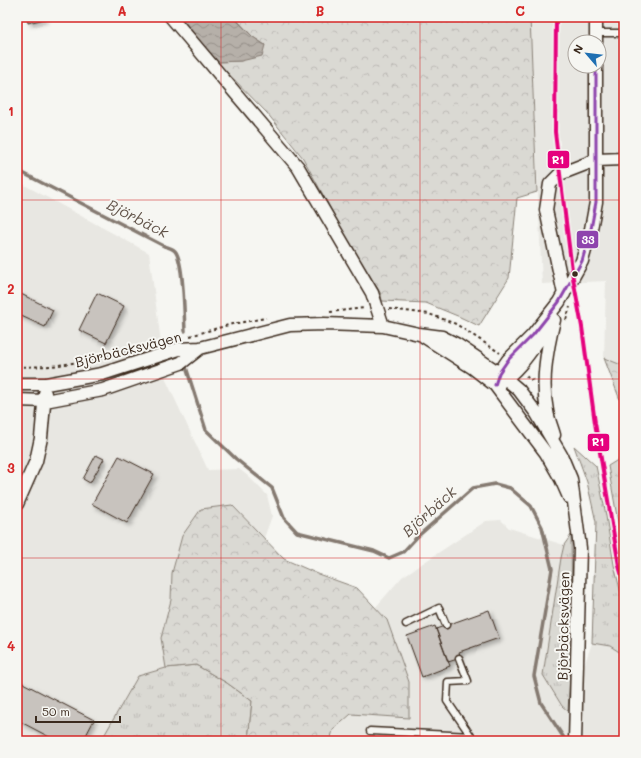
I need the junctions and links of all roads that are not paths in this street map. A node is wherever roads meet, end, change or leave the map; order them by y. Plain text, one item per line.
1 (171, 17) edge
2 (596, 17) edge
3 (624, 33) edge
4 (596, 34) edge
5 (607, 36) edge
6 (596, 74) edge
7 (624, 159) edge
8 (596, 160) junction
9 (562, 298) junction
10 (554, 320) junction
11 (382, 326) junction
12 (419, 334) junction
13 (200, 348) junction
14 (503, 375) junction
15 (17, 384) edge
16 (46, 384) junction
17 (495, 385) junction
18 (17, 400) edge
19 (45, 400) junction
20 (561, 455) junction
21 (17, 504) edge
22 (576, 511) junction
23 (406, 624) dead end
24 (446, 625) dead end
25 (459, 658) dead end
26 (370, 731) dead end
27 (445, 734) junction
28 (471, 738) edge
29 (445, 741) edge
30 (575, 741) edge

1 - 11 street
2 - 4 street
3 - 5 lane
6 - 8 street
7 - 8 street
8 - 9 street
8 - 9 street
9 - 10 street
9 - 14 street
10 - 14 street
10 - 20 street
11 - 12 street, Björbäcksvägen
11 - 13 street, Björbäcksvägen
12 - 14 street, Björbäcksvägen
12 - 17 street, Björbäcksvägen
13 - 16 street, Björbäcksvägen
13 - 19 street, Björbäcksvägen
14 - 17 street
14 - 20 street, Björbäcksvägen
15 - 16 street, Björbäcksvägen
16 - 19 street
17 - 22 street, Björbäcksvägen
18 - 19 street, Björbäcksvägen
19 - 21 street
20 - 22 street, Björbäcksvägen
22 - 30 street, Björbäcksvägen
23 - 24 lane
25 - 28 lane
26 - 27 lane
27 - 28 lane
27 - 29 lane

